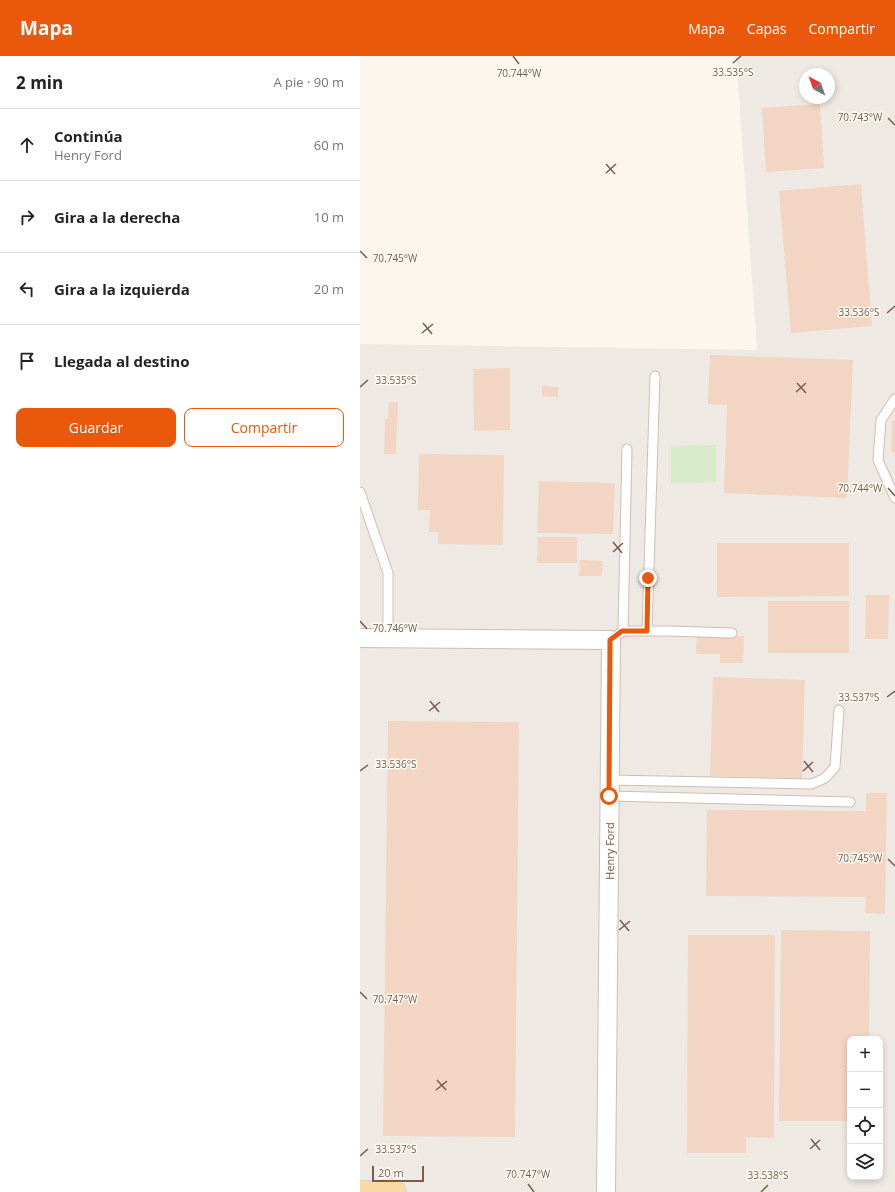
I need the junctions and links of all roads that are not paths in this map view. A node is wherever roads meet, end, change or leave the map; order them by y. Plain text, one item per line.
1 (655, 376) dead end
2 (895, 399) edge
3 (627, 449) dead end
4 (360, 492) edge
5 (895, 498) edge
6 (647, 631) junction
7 (732, 633) dead end
8 (616, 635) junction
9 (360, 638) edge
10 (388, 638) junction
11 (839, 710) dead end
12 (609, 788) junction
13 (850, 802) dead end
14 (360, 1192) edge
15 (395, 1192) edge
16 (606, 1192) edge

1 - 6 lane
2 - 5 lane
3 - 8 lane
4 - 10 lane
6 - 7 lane
6 - 8 lane
8 - 10 street
8 - 12 street, Henry Ford
9 - 10 street
11 - 12 lane
12 - 13 lane
12 - 16 street, Henry Ford
14 - 15 main road

